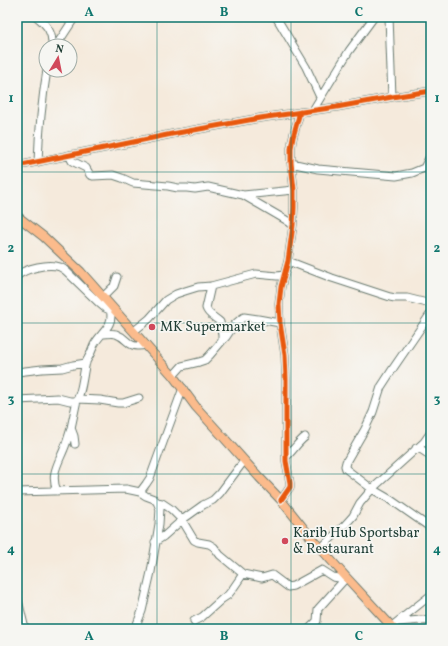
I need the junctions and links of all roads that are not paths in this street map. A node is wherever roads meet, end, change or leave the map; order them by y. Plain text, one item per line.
1 (37, 17) edge
2 (74, 17) edge
3 (276, 17) edge
4 (374, 17) edge
5 (389, 17) edge
6 (52, 38) edge
7 (61, 38) edge
8 (46, 78) edge
9 (431, 91) edge
10 (320, 97) junction
11 (392, 97) junction
12 (313, 110) junction
13 (300, 112) junction
14 (431, 154) edge
15 (69, 155) junction
16 (38, 162) junction
17 (291, 163) junction
18 (17, 166) edge
19 (428, 168) edge
20 (294, 190) junction
21 (243, 195) junction
22 (17, 216) edge
23 (293, 225) junction
24 (288, 261) junction
25 (284, 275) junction
26 (17, 276) edge
27 (117, 277) dead end
28 (211, 286) junction
29 (103, 297) junction
30 (431, 304) edge
31 (114, 312) junction
32 (431, 313) edge
33 (280, 323) junction
34 (134, 331) junction
35 (102, 334) junction
36 (222, 341) junction
37 (146, 345) junction
38 (86, 363) junction
39 (17, 372) edge
40 (173, 376) junction
41 (183, 388) junction
42 (139, 398) dead end
43 (77, 399) junction
44 (17, 400) edge
45 (71, 428) junction
46 (431, 432) edge
47 (305, 437) dead end
48 (75, 444) dead end
49 (416, 448) junction
50 (431, 456) edge
51 (286, 457) junction
52 (244, 461) junction
53 (372, 489) junction
54 (57, 491) junction
55 (17, 492) edge
56 (140, 492) junction
57 (281, 500) junction
58 (158, 502) junction
59 (182, 520) junction
60 (431, 528) edge
61 (155, 542) junction
62 (320, 548) junction
63 (243, 574) junction
64 (346, 578) junction
65 (17, 594) edge
66 (430, 596) edge
67 (194, 621) dead end
68 (431, 621) edge
69 (395, 626) edge
70 (24, 629) edge
71 (135, 629) edge
72 (309, 629) edge

1 - 6 street
2 - 7 street
3 - 10 street
4 - 10 street
5 - 11 street
8 - 16 street
9 - 11 street
10 - 12 street
11 - 12 street
12 - 13 street
13 - 15 street
13 - 17 street
14 - 19 street
15 - 16 street
15 - 21 street
16 - 18 street
17 - 19 street
17 - 20 street
20 - 21 street
20 - 23 street
21 - 23 street
22 - 29 main road
23 - 24 street
24 - 25 street
24 - 30 street
25 - 28 street
25 - 33 street
26 - 31 street
27 - 29 street
28 - 34 street
28 - 36 street
29 - 31 main road
31 - 34 main road
31 - 35 street
32 - 53 street
33 - 36 street
33 - 51 street
34 - 37 main road
35 - 37 street
35 - 38 street
36 - 40 street
37 - 40 main road
38 - 39 street
38 - 43 street
40 - 41 main road
41 - 52 main road
41 - 56 street
42 - 43 street
43 - 44 street
43 - 45 street
45 - 48 street
45 - 54 street
46 - 49 street
47 - 51 street
49 - 50 street
49 - 53 street
51 - 57 street
52 - 57 main road
52 - 59 street
53 - 60 street
53 - 62 street
54 - 55 street
54 - 56 street
56 - 58 street
57 - 62 main road
58 - 59 street
58 - 61 street
59 - 61 street
59 - 63 street
61 - 71 street
62 - 64 main road
63 - 64 street
63 - 67 street
64 - 69 main road
64 - 72 street
65 - 70 street
66 - 69 street
68 - 69 street

